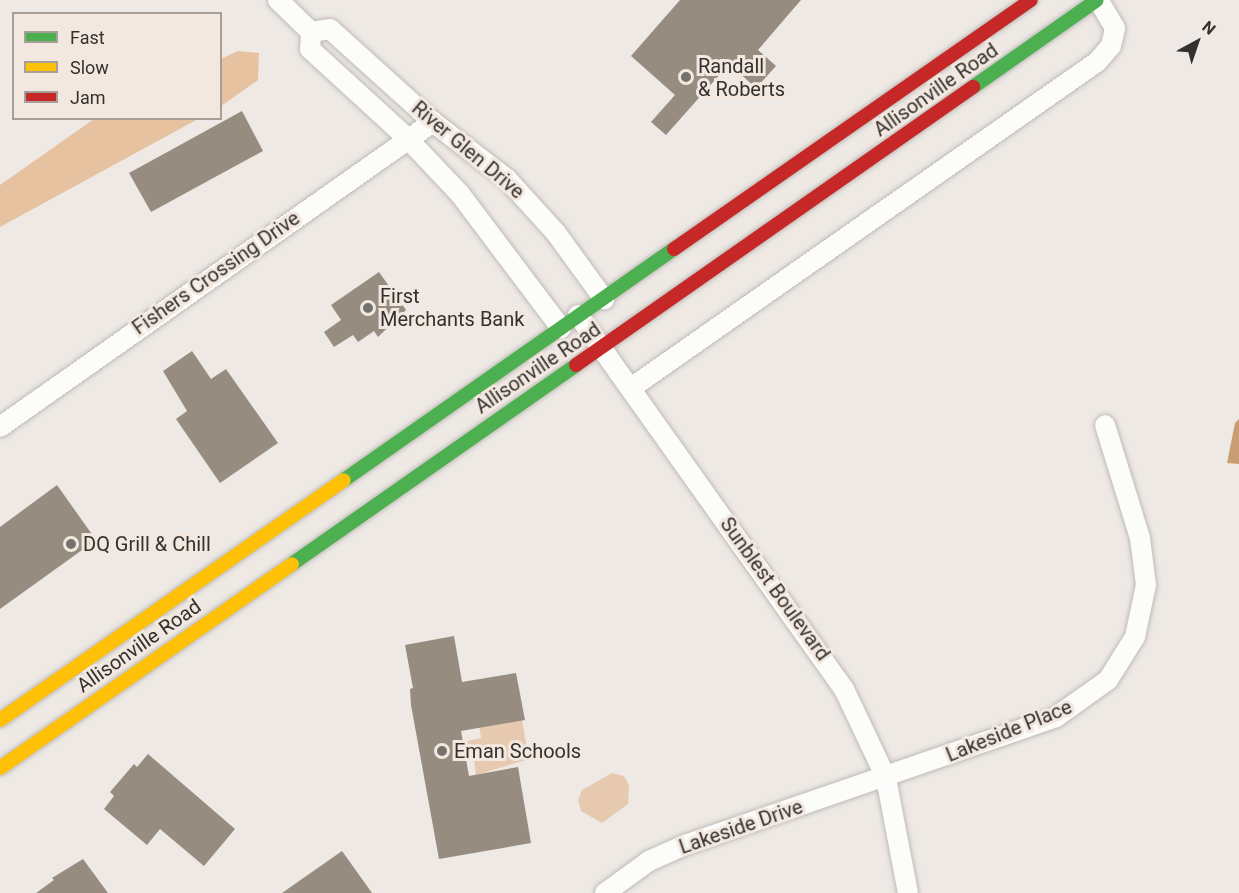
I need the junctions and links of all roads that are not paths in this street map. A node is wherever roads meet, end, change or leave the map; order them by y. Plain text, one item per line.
1 (1031, 0) edge
2 (1098, 0) edge
3 (291, 4) edge
4 (311, 32) junction
5 (433, 122) junction
6 (406, 138) junction
7 (604, 299) junction
8 (579, 315) junction
9 (561, 328) junction
10 (601, 348) junction
11 (631, 388) junction
12 (1105, 425) dead end
13 (0, 427) edge
14 (0, 720) edge
15 (0, 768) edge
16 (886, 778) junction
17 (605, 893) edge
18 (908, 893) edge

1 - 7 main road, Allisonville Road
2 - 10 main road, Allisonville Road
2 - 11 street
3 - 4 street, River Glen Drive
4 - 5 street, River Glen Drive
4 - 6 street, River Glen Drive
5 - 6 street, Fishers Crossing Drive
5 - 7 street, River Glen Drive
6 - 9 street, River Glen Drive
6 - 13 street, Fishers Crossing Drive
7 - 8 main road, Allisonville Road
8 - 9 main road, Allisonville Road
8 - 10 street, Sunblest Boulevard
9 - 14 main road, Allisonville Road
10 - 11 street, Sunblest Boulevard
10 - 15 main road, Allisonville Road
11 - 16 street, Sunblest Boulevard
12 - 16 street, Lakeside Place
16 - 17 street, Lakeside Drive
16 - 18 street, Sunblest Boulevard

